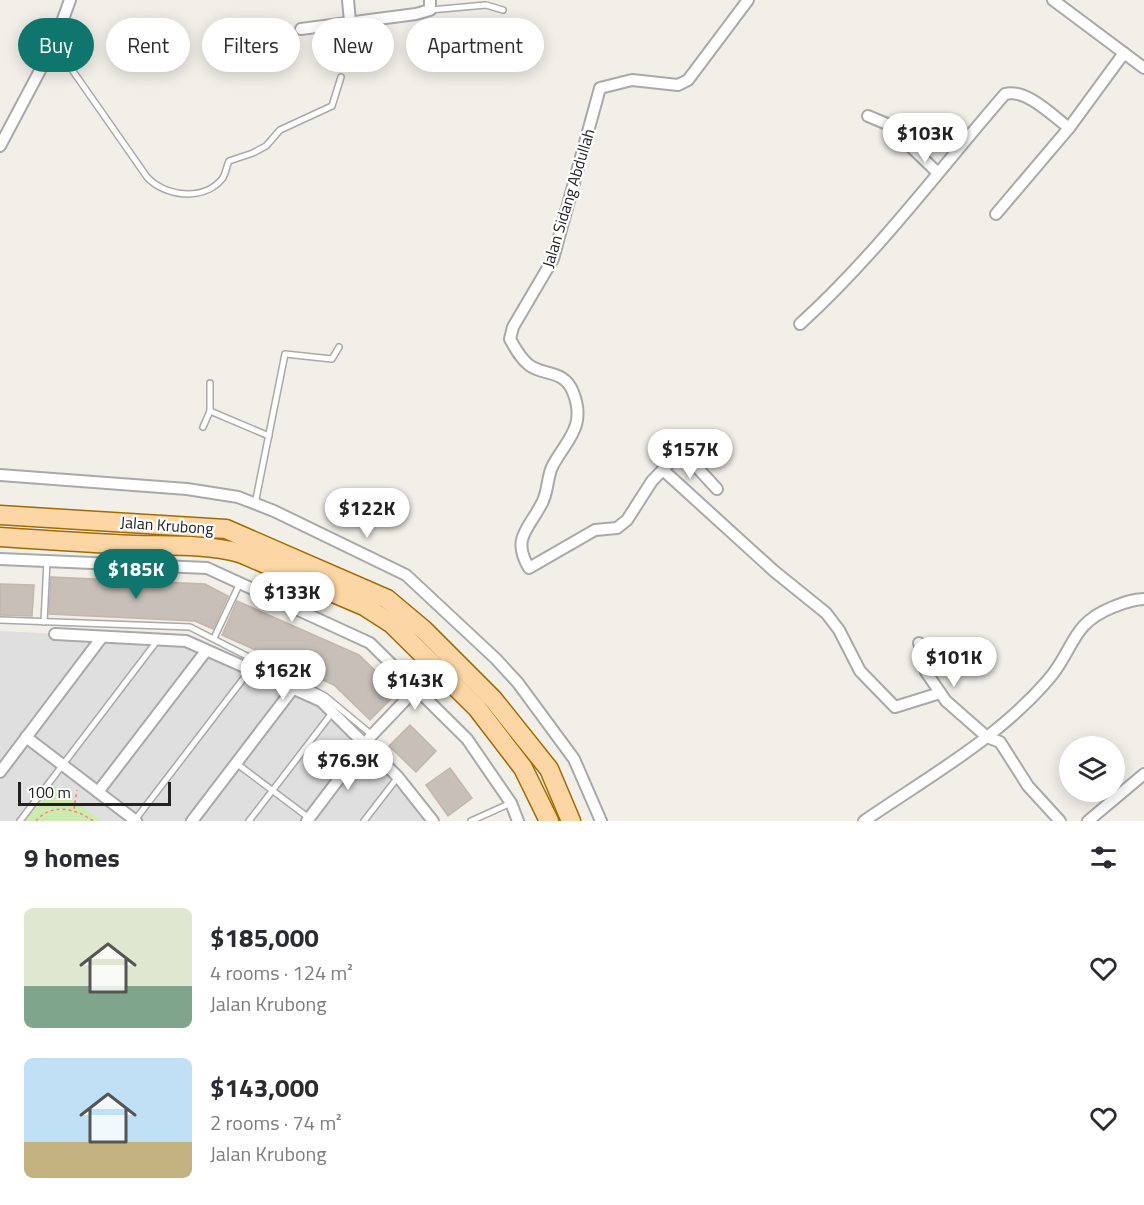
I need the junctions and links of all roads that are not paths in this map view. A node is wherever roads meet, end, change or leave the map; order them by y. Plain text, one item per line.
1 (69, 0) edge
2 (348, 0) edge
3 (748, 0) edge
4 (1053, 0) edge
5 (430, 5) edge
6 (503, 10) dead end
7 (63, 18) edge
8 (350, 18) edge
9 (369, 18) edge
10 (312, 28) edge
11 (302, 29) dead end
12 (1124, 53) junction
13 (1144, 68) edge
14 (39, 72) edge
15 (74, 72) edge
16 (341, 76) dead end
17 (868, 116) dead end
18 (1069, 128) junction
19 (0, 146) edge
20 (937, 172) junction
21 (996, 214) dead end
22 (800, 324) dead end
23 (339, 347) dead end
24 (210, 383) dead end
25 (210, 411) junction
26 (203, 427) dead end
27 (269, 436) junction
28 (663, 470) junction
29 (0, 474) edge
30 (717, 489) dead end
31 (255, 504) junction
32 (0, 515) edge
33 (0, 523) edge
34 (140, 523) junction
35 (0, 533) edge
36 (0, 537) edge
37 (137, 545) junction
38 (0, 559) edge
39 (47, 561) junction
40 (240, 583) junction
41 (1144, 599) edge
42 (0, 620) edge
43 (44, 622) junction
44 (56, 634) dead end
45 (102, 637) junction
46 (214, 638) junction
47 (157, 641) junction
48 (919, 643) dead end
49 (206, 651) junction
50 (437, 667) junction
51 (250, 670) junction
52 (416, 688) junction
53 (292, 690) junction
54 (940, 693) junction
55 (332, 712) junction
56 (987, 736) junction
57 (26, 737) junction
58 (369, 740) junction
59 (236, 763) junction
60 (62, 765) junction
61 (0, 772) edge
62 (1144, 774) edge
63 (398, 777) junction
64 (272, 790) junction
65 (98, 792) junction
66 (511, 803) junction
67 (422, 816) edge
68 (308, 820) edge
69 (20, 821) edge
70 (135, 821) edge
71 (192, 821) edge
72 (249, 821) edge
73 (364, 821) edge
74 (433, 821) edge
75 (471, 821) edge
76 (518, 821) edge
77 (549, 821) edge
78 (571, 821) edge
79 (601, 821) edge
80 (864, 821) edge
81 (1060, 821) edge
82 (1088, 821) edge

1 - 7 street
2 - 8 street
3 - 28 street, Jalan Sidang Abdullah
4 - 12 street
5 - 6 lane
5 - 9 street
10 - 11 street
12 - 13 street
12 - 18 street
14 - 19 street
15 - 16 lane
17 - 20 street
18 - 20 street
18 - 21 street
20 - 22 street
23 - 27 lane
24 - 25 lane
25 - 26 lane
25 - 27 lane
27 - 31 lane
28 - 30 street, Jalan Sidang Abdullah
28 - 54 street
29 - 31 street
31 - 79 street
32 - 34 main road, Jalan Krubong
33 - 34 main road
34 - 78 main road, Jalan Krubong
35 - 37 main road
36 - 37 main road, Jalan Krubong
37 - 50 main road, Jalan Krubong
38 - 39 street
39 - 40 street
39 - 43 lane
40 - 46 lane
40 - 52 street
41 - 56 street
42 - 43 lane
43 - 46 lane
44 - 45 street
45 - 47 street
45 - 57 street
46 - 58 lane
47 - 49 street
47 - 60 lane
48 - 54 street
49 - 51 street
49 - 65 street
50 - 52 street
50 - 77 main road, Jalan Krubong
51 - 53 street
51 - 70 lane
52 - 58 street
52 - 66 street
53 - 55 street
53 - 59 street
54 - 56 street
55 - 58 street
55 - 64 lane
56 - 80 street
56 - 81 street
57 - 60 street
57 - 61 street
58 - 63 street
58 - 68 street
59 - 64 lane
59 - 71 street
60 - 65 street
60 - 69 lane
62 - 82 street
63 - 67 street
63 - 73 lane
64 - 68 lane
64 - 72 lane
65 - 70 street
66 - 75 lane
66 - 76 street
67 - 74 street

